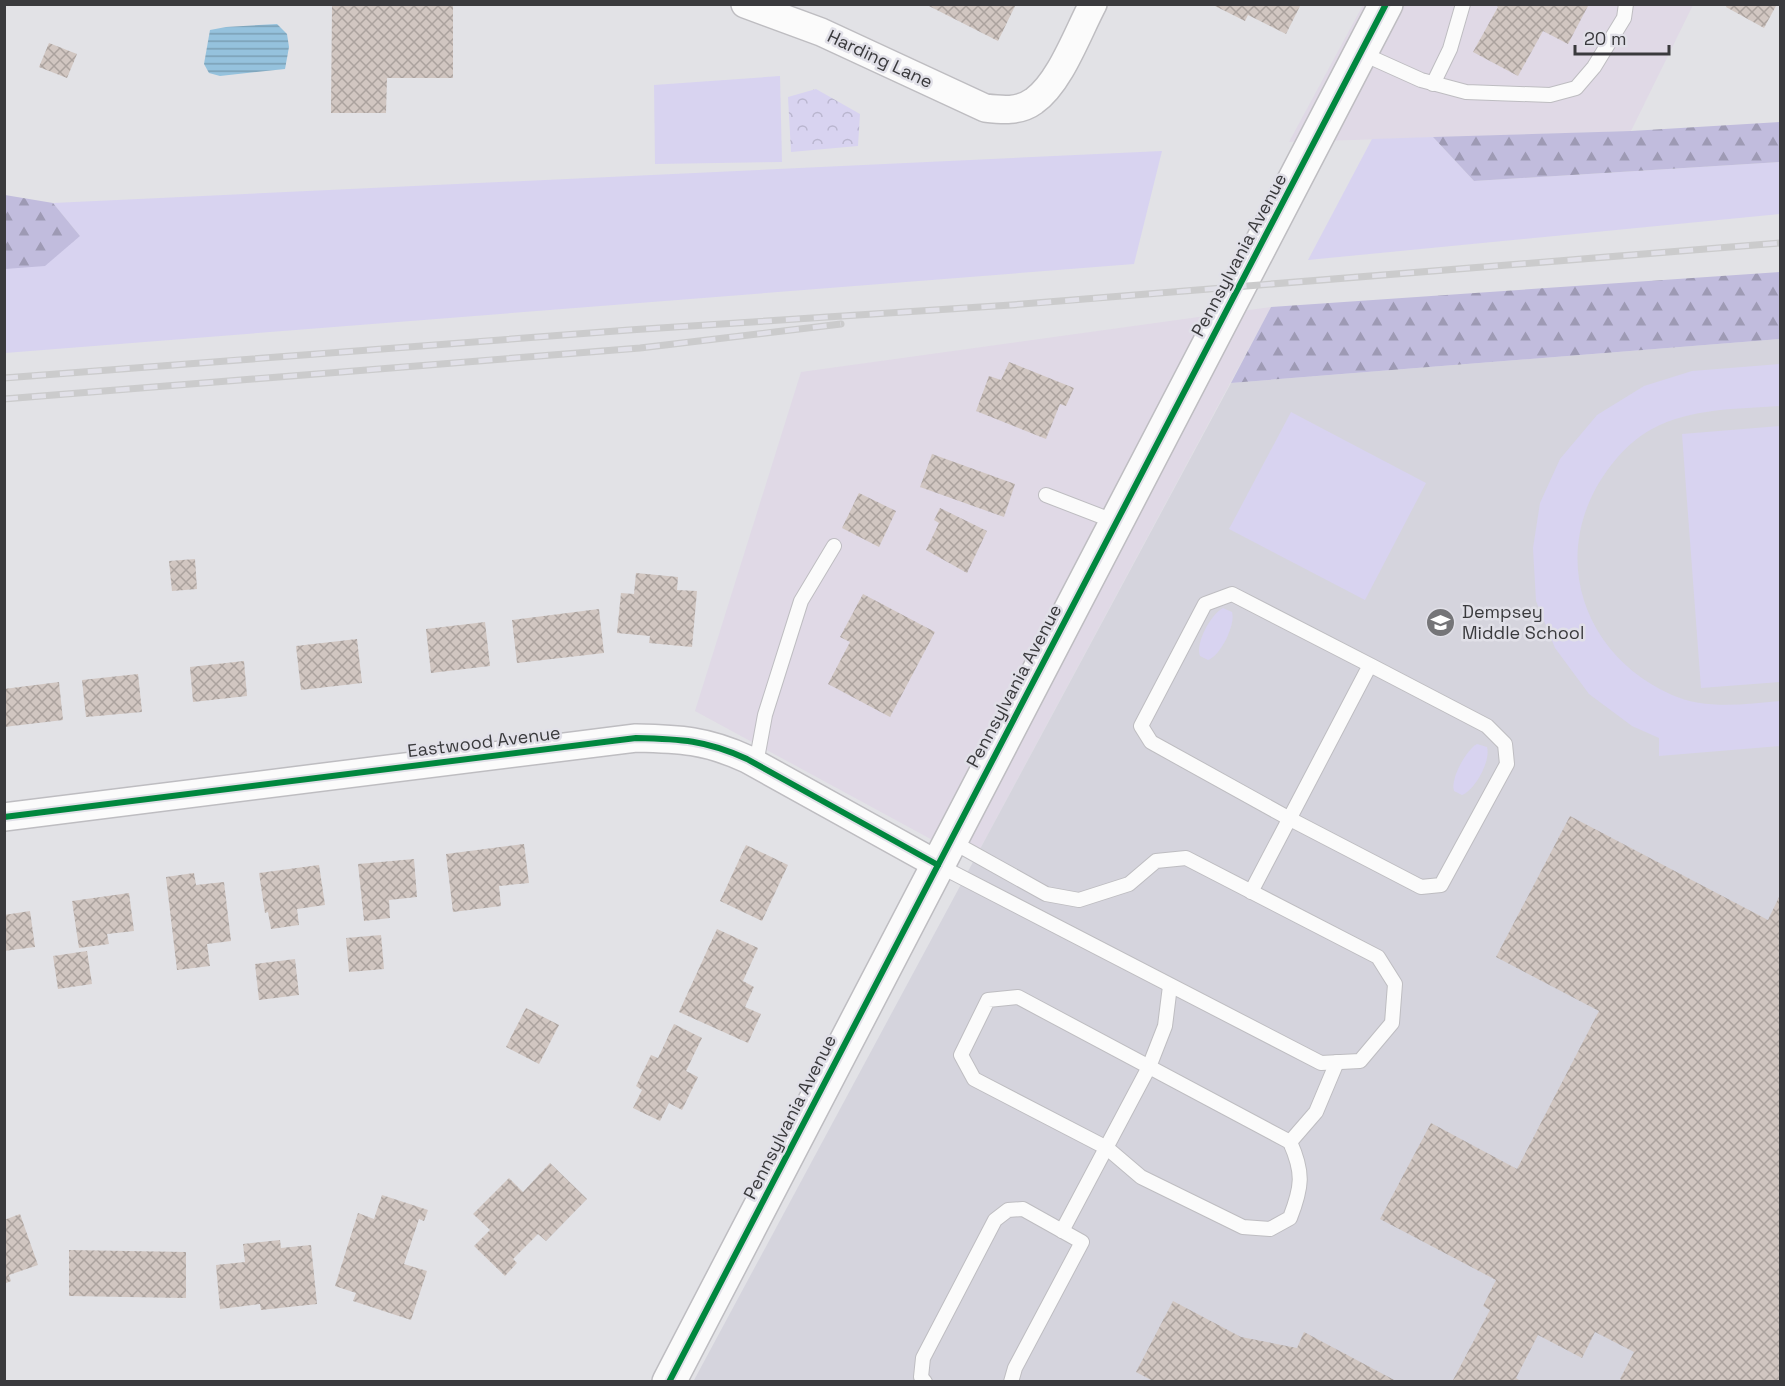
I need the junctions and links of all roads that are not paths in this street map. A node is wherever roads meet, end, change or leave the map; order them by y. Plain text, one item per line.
1 (746, 4) edge
2 (1093, 4) edge
3 (1386, 4) edge
4 (1463, 4) edge
5 (1626, 4) edge
6 (1361, 53) junction
7 (1433, 84) junction
8 (1046, 495) dead end
9 (1116, 522) junction
10 (834, 546) dead end
11 (1370, 665) junction
12 (756, 764) junction
13 (4, 816) edge
14 (1290, 819) junction
15 (944, 853) junction
16 (1251, 892) junction
17 (1170, 986) junction
18 (1337, 1062) junction
19 (1149, 1067) junction
20 (1290, 1142) junction
21 (1107, 1148) junction
22 (1062, 1231) junction
23 (669, 1382) edge
24 (925, 1382) edge
25 (1011, 1382) edge

1 - 2 street, Harding Lane
3 - 6 street, Pennsylvania Avenue
4 - 7 lane
5 - 7 lane
6 - 7 lane
6 - 9 street, Pennsylvania Avenue
8 - 9 lane
9 - 15 street, Pennsylvania Avenue
10 - 12 lane
11 - 14 lane
11 - 14 lane
11 - 14 lane
12 - 13 street, Eastwood Avenue
12 - 15 street, Eastwood Avenue
14 - 16 lane
15 - 16 lane
15 - 17 lane
15 - 23 street, Pennsylvania Avenue
16 - 18 lane
17 - 18 lane
17 - 19 lane
18 - 20 lane
19 - 20 lane
19 - 21 lane
19 - 21 lane
20 - 21 lane
21 - 22 lane
22 - 24 lane
22 - 25 lane

